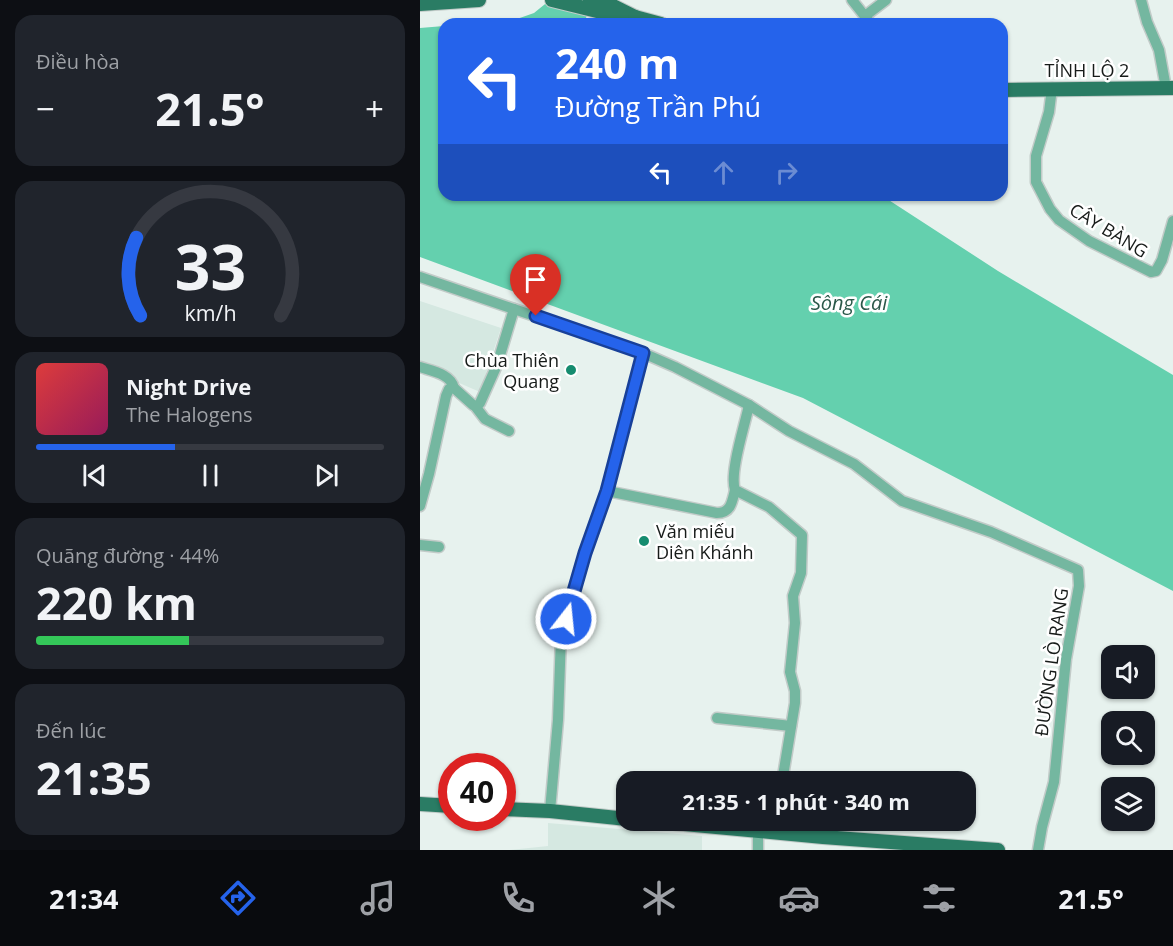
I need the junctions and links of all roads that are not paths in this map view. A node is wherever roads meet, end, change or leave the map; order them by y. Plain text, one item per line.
1 (479, 0) edge
2 (553, 0) edge
3 (590, 0) edge
4 (852, 0) edge
5 (886, 0) edge
6 (1141, 0) edge
7 (420, 4) edge
8 (610, 10) junction
9 (639, 18) edge
10 (866, 18) edge
11 (870, 18) edge
12 (1052, 88) junction
13 (1170, 88) edge
14 (1008, 90) edge
15 (1173, 221) edge
16 (420, 277) edge
17 (514, 309) junction
18 (643, 353) junction
19 (420, 367) edge
20 (454, 388) junction
21 (749, 405) junction
22 (475, 406) junction
23 (509, 431) dead end
24 (735, 490) junction
25 (607, 491) junction
26 (420, 506) edge
27 (420, 545) edge
28 (439, 547) dead end
29 (717, 718) dead end
30 (790, 726) junction
31 (784, 771) edge
32 (420, 804) edge
33 (438, 805) edge
34 (516, 810) edge
35 (550, 811) junction
36 (616, 818) edge
37 (755, 831) edge
38 (787, 831) edge
39 (758, 850) edge
40 (998, 850) edge
41 (1038, 850) edge

1 - 7 main road
2 - 8 main road
3 - 8 main road
4 - 10 street
5 - 11 street
6 - 13 street
8 - 9 main road
12 - 13 main road, TỈNH LỘ 2
12 - 14 main road, TỈNH LỘ 2
12 - 15 street, CÂY BÀNG
16 - 17 street
17 - 18 street
17 - 22 street
18 - 21 street
18 - 25 street
19 - 20 street
20 - 22 street
20 - 26 street
21 - 24 street
21 - 41 street, ĐƯỜNG LÒ RANG
22 - 23 street
24 - 25 street
24 - 30 street
25 - 35 street
27 - 28 street
29 - 30 street
30 - 31 street
32 - 33 main road
34 - 35 main road
35 - 36 main road
37 - 39 street
38 - 40 main road

